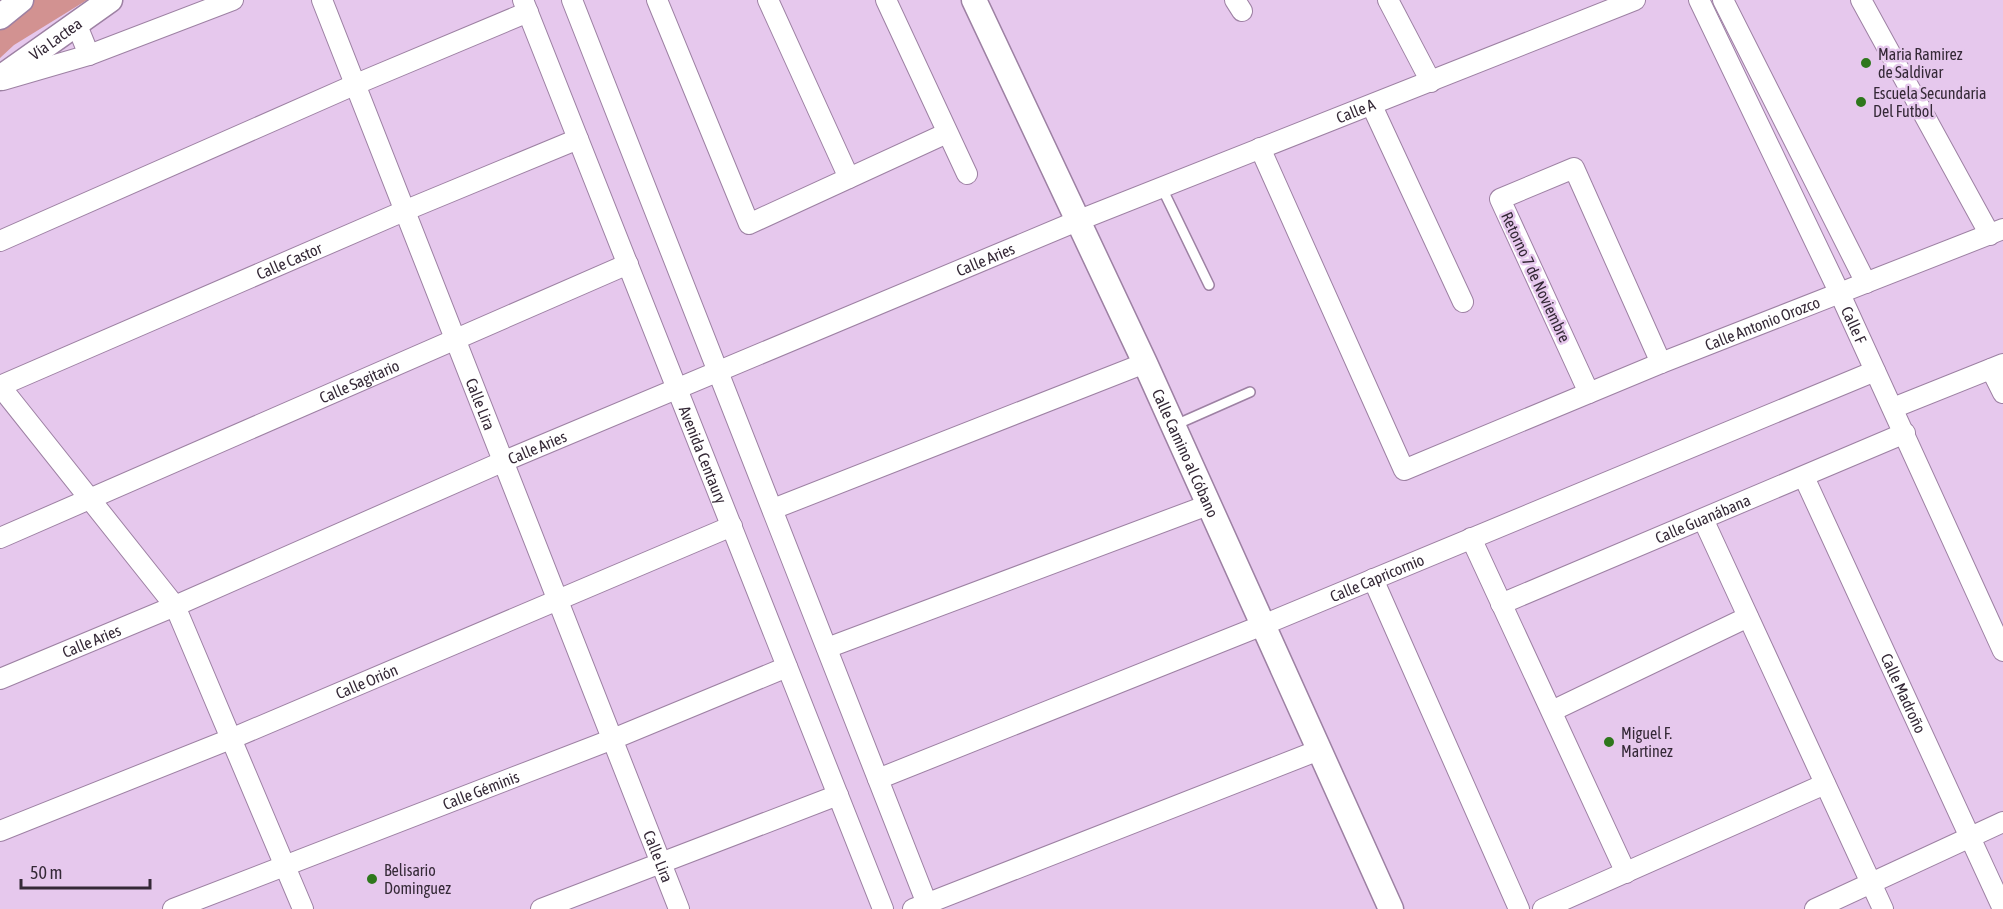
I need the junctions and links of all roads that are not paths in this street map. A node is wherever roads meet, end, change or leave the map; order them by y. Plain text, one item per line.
1 (21, 0) edge
2 (110, 0) edge
3 (233, 0) edge
4 (322, 0) edge
5 (572, 0) edge
6 (657, 0) edge
7 (768, 0) edge
8 (886, 0) edge
9 (974, 0) edge
10 (1388, 0) edge
11 (1635, 0) edge
12 (1700, 0) edge
13 (1723, 0) edge
14 (1861, 0) edge
15 (526, 6) edge
16 (1598, 7) edge
17 (0, 17) edge
18 (76, 23) junction
19 (89, 55) junction
20 (0, 79) edge
21 (1431, 82) junction
22 (354, 85) junction
23 (1372, 106) junction
24 (947, 133) junction
25 (578, 139) junction
26 (1260, 148) junction
27 (967, 174) dead end
28 (849, 178) junction
29 (1162, 188) junction
30 (404, 211) junction
31 (1077, 221) junction
32 (1996, 232) edge
33 (0, 241) edge
34 (628, 264) junction
35 (1866, 283) junction
36 (1209, 285) dead end
37 (1840, 294) junction
38 (1463, 302) dead end
39 (455, 338) junction
40 (1145, 363) junction
41 (1661, 363) junction
42 (1997, 367) edge
43 (718, 371) junction
44 (1875, 371) junction
45 (0, 386) edge
46 (677, 389) junction
47 (1250, 392) dead end
48 (1589, 393) junction
49 (2003, 393) edge
50 (1893, 408) junction
51 (1173, 426) junction
52 (1905, 433) junction
53 (502, 462) junction
54 (1804, 477) junction
55 (89, 500) junction
56 (1208, 505) junction
57 (772, 509) junction
58 (1703, 519) junction
59 (732, 526) junction
60 (0, 538) edge
61 (1471, 538) junction
62 (1373, 579) junction
63 (556, 600) junction
64 (1501, 604) junction
65 (175, 606) junction
66 (1748, 617) junction
67 (1263, 625) junction
68 (827, 648) junction
69 (2003, 651) edge
70 (787, 667) junction
71 (0, 679) edge
72 (1552, 711) junction
73 (233, 738) junction
74 (613, 739) junction
75 (1319, 750) junction
76 (878, 779) junction
77 (1825, 784) junction
78 (838, 795) junction
79 (2003, 822) edge
80 (0, 831) edge
81 (1970, 838) junction
82 (660, 863) junction
83 (285, 865) junction
84 (1626, 873) junction
85 (1871, 884) junction
86 (923, 907) edge
87 (173, 909) edge
88 (303, 909) edge
89 (540, 909) edge
90 (679, 909) edge
91 (883, 909) edge
92 (1391, 909) edge
93 (1519, 909) edge
94 (1543, 909) edge
95 (1815, 909) edge
96 (1883, 909) edge
97 (2003, 909) edge

1 - 17 street
2 - 18 street, Vía Lactea
3 - 19 street
4 - 22 street, Calle Lira
5 - 43 street
6 - 28 street
7 - 28 street
8 - 24 street
9 - 31 street, Calle Camino al Cóbano
10 - 21 street
11 - 16 street, Calle A
12 - 37 street, Calle F
13 - 35 street, Calle F
14 - 32 street
15 - 22 street
15 - 25 street, Avenida Centaury
16 - 21 street, Calle A
18 - 19 street
18 - 20 street, Vía Lactea
19 - 20 street
21 - 23 street, Calle A
22 - 30 street, Calle Lira
22 - 33 street
23 - 26 street, Calle A
23 - 38 street
24 - 27 street
24 - 28 street
25 - 30 street, Calle Castor
25 - 34 street, Avenida Centaury
26 - 29 street, Calle A
26 - 48 street, Calle Antonio Orozco
29 - 31 street, Calle A
29 - 36 lane
30 - 39 street, Calle Lira
30 - 45 street, Calle Castor
31 - 40 street, Calle Camino al Cóbano
31 - 43 street, Calle Aries
32 - 35 street, Calle Antonio Orozco
34 - 39 street, Calle Sagitario
34 - 46 street, Avenida Centaury
35 - 37 street, Calle Antonio Orozco
37 - 41 street, Calle Antonio Orozco
37 - 44 street, Calle F
39 - 53 street, Calle Lira
39 - 55 street, Calle Sagitario
40 - 51 street, Calle Camino al Cóbano
40 - 57 street
41 - 48 street, Calle Antonio Orozco
41 - 48 street, Retorno 7 de Noviembre
42 - 49 street
42 - 50 street
43 - 46 street, Calle Aries
43 - 57 street
44 - 50 street, Calle F
44 - 61 street, Calle Capricornio
45 - 55 street
46 - 53 street, Calle Aries
46 - 59 street, Avenida Centaury
47 - 51 lane
50 - 52 street, Calle F
51 - 56 street, Calle Camino al Cóbano
52 - 54 street, Calle Guanábana
52 - 69 street, Calle F
53 - 63 street, Calle Lira
53 - 65 street, Calle Aries
54 - 58 street, Calle Guanábana
54 - 81 street, Calle Madroño
55 - 60 street, Calle Sagitario
55 - 65 street
56 - 67 street, Calle Camino al Cóbano
56 - 68 street
57 - 68 street
58 - 64 street, Calle Guanábana
58 - 66 street
59 - 63 street, Calle Orión
59 - 70 street, Avenida Centaury
61 - 62 street, Calle Capricornio
61 - 64 street
62 - 67 street, Calle Capricornio
62 - 93 street
63 - 73 street, Calle Orión
63 - 74 street, Calle Lira
64 - 72 street
65 - 71 street, Calle Aries
65 - 73 street
66 - 72 street
66 - 77 street
67 - 75 street, Calle Camino al Cóbano
67 - 76 street, Calle Capricornio
68 - 76 street
70 - 74 street, Calle Géminis
70 - 78 street, Avenida Centaury
72 - 84 street
73 - 80 street, Calle Orión
73 - 83 street
74 - 82 street, Calle Lira
74 - 83 street, Calle Géminis
75 - 86 street
75 - 92 street, Calle Camino al Cóbano
76 - 86 street
77 - 84 street
77 - 85 street
78 - 82 street
78 - 91 street, Avenida Centaury
79 - 81 street
81 - 85 street
81 - 97 street, Calle Madroño
82 - 89 street
82 - 90 street, Calle Lira
83 - 87 street, Calle Géminis
83 - 88 street
84 - 94 street
85 - 95 street
85 - 96 street

